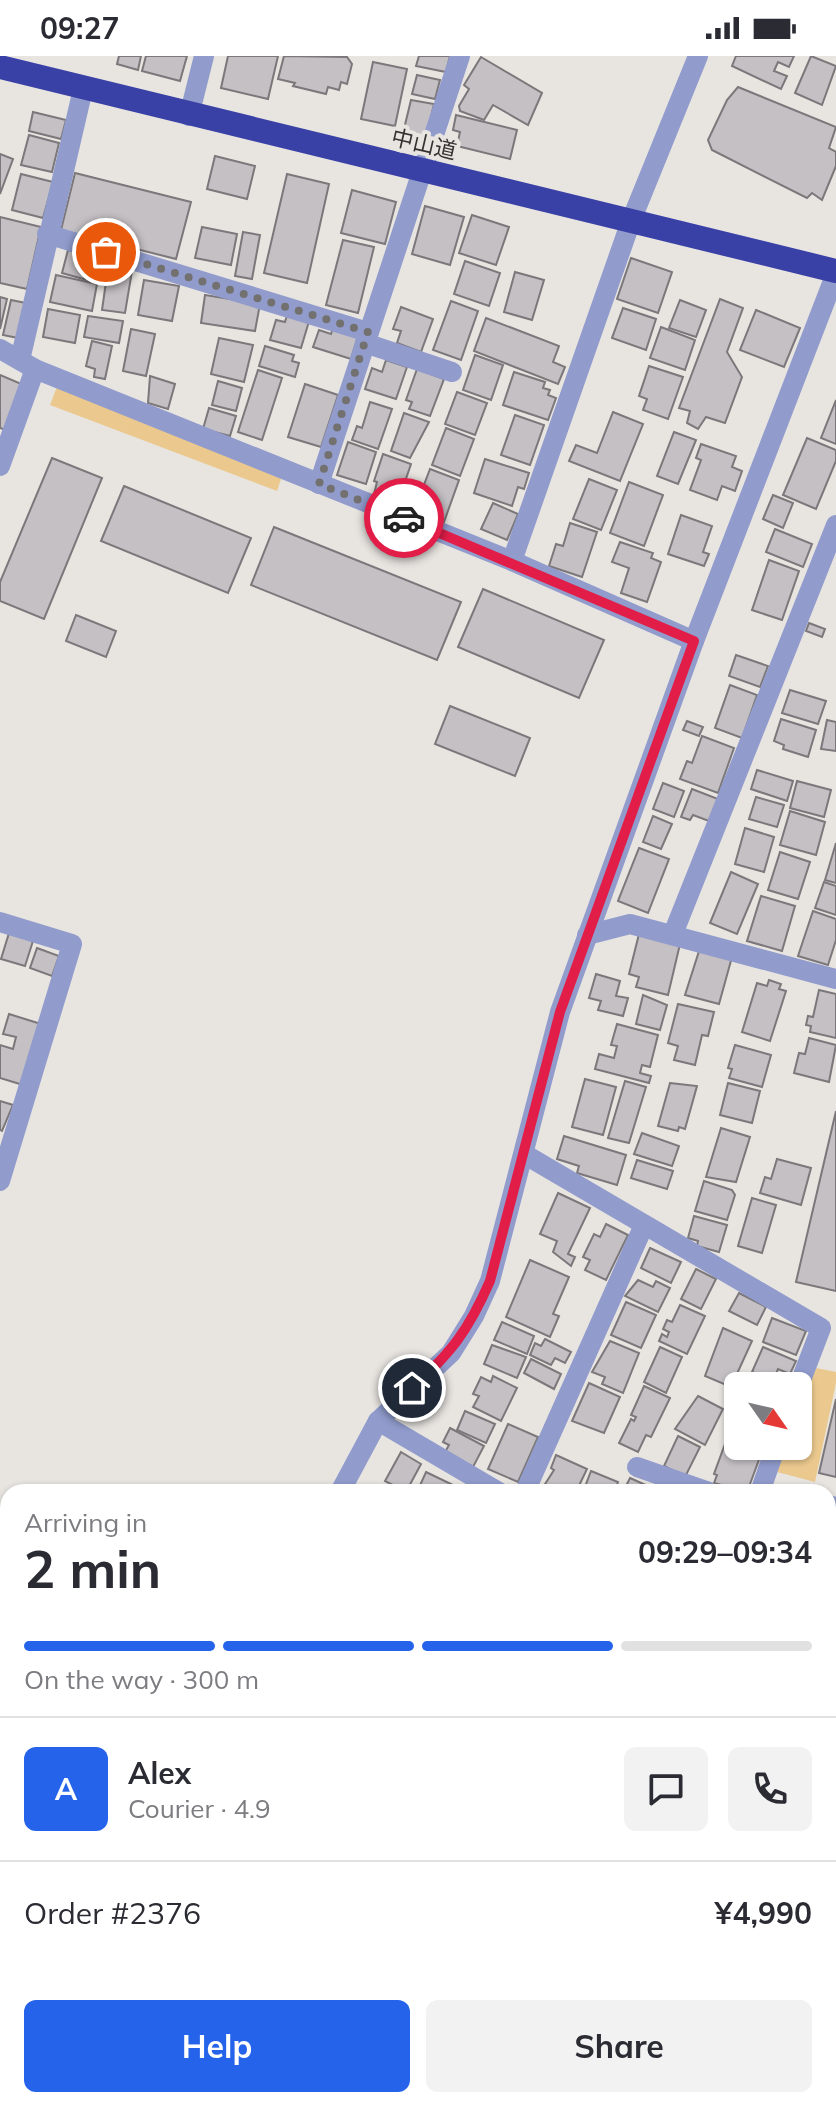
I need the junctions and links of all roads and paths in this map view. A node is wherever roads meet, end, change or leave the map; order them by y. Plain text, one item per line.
1 (204, 56) edge
2 (460, 56) edge
3 (698, 56) edge
4 (14, 65) edge
5 (83, 89) junction
6 (189, 116) junction
7 (423, 171) junction
8 (631, 221) junction
9 (47, 234) junction
10 (836, 272) edge
11 (366, 338) junction
12 (0, 349) edge
13 (28, 364) junction
14 (452, 372) dead end
15 (0, 466) edge
16 (319, 484) junction
17 (836, 525) edge
18 (512, 561) junction
19 (694, 641) junction
20 (0, 922) edge
21 (673, 934) junction
22 (587, 935) junction
23 (836, 979) edge
24 (524, 1154) junction
25 (0, 1181) edge
26 (644, 1225) junction
27 (804, 1372) edge
28 (378, 1421) junction
29 (772, 1460) edge
30 (637, 1467) dead end
31 (344, 1484) edge
32 (485, 1484) edge
33 (529, 1484) edge
34 (686, 1484) edge
35 (766, 1484) edge

1 - 6 street
2 - 7 street
3 - 8 street
4 - 5 highway, 中山道
5 - 6 highway, 中山道
5 - 9 street
6 - 7 highway, 中山道
7 - 8 highway, 中山道
7 - 11 street
8 - 10 highway, 中山道
8 - 18 street
9 - 11 street
9 - 13 street
10 - 19 street
11 - 14 street
11 - 16 street
12 - 13 street
13 - 15 street
13 - 16 street
16 - 18 street
17 - 21 street
18 - 19 street
19 - 22 street
20 - 25 street
21 - 22 street
21 - 23 street
22 - 24 street
24 - 26 street
24 - 28 street
26 - 27 street
26 - 33 street
28 - 31 street
28 - 32 street
29 - 35 street
30 - 34 street

